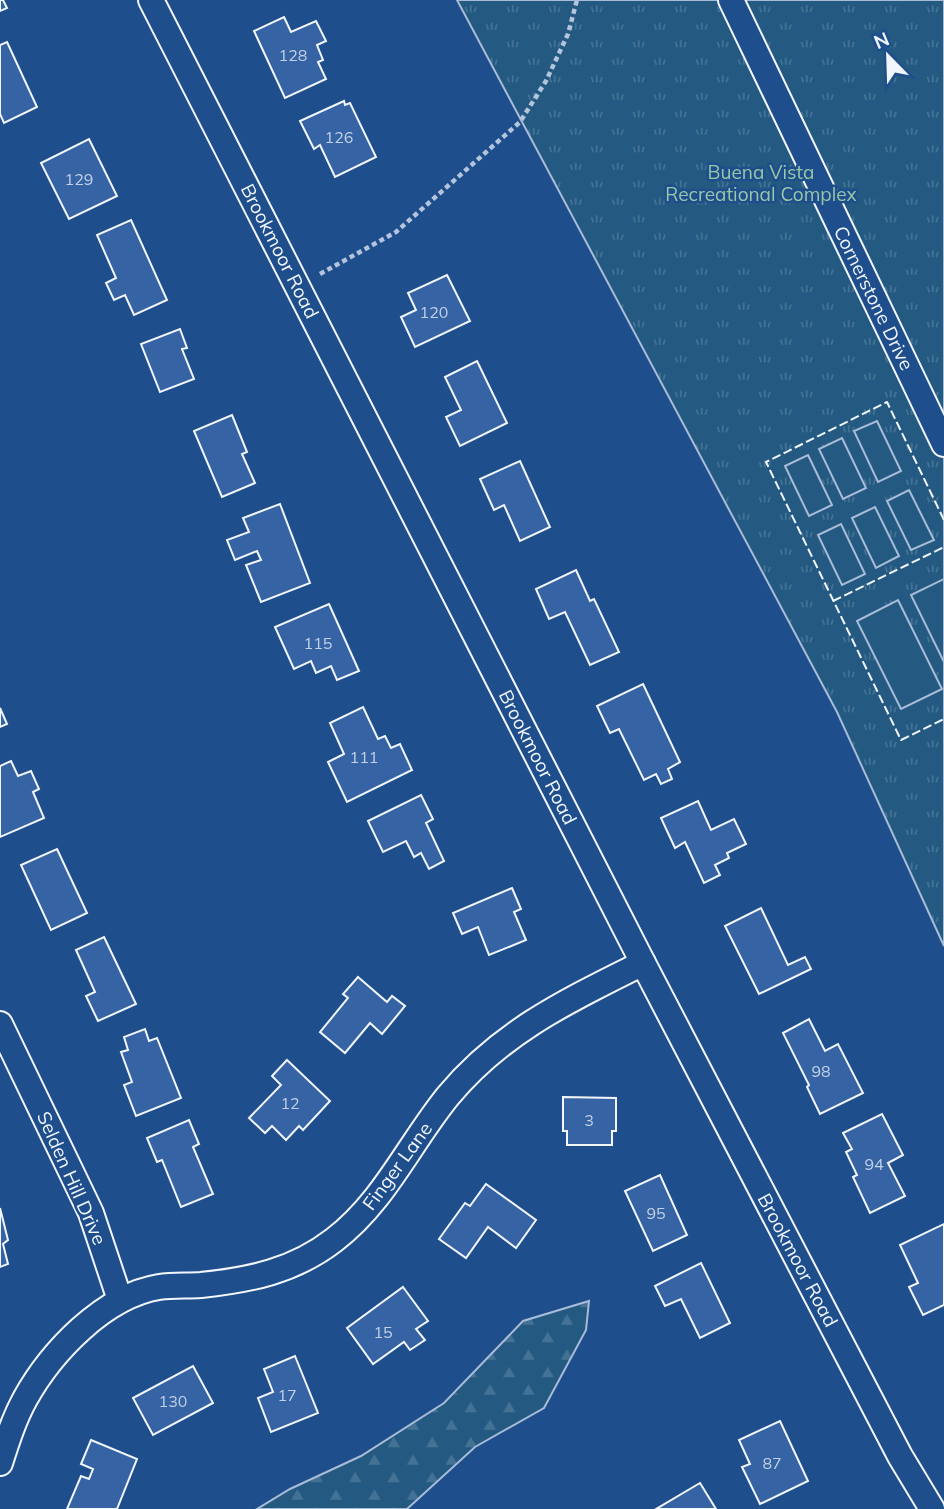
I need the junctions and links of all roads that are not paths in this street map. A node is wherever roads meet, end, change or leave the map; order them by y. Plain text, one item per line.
1 (151, 0) edge
2 (731, 0) edge
3 (944, 444) edge
4 (643, 963) junction
5 (0, 1024) edge
6 (120, 1300) junction
7 (0, 1463) edge
8 (929, 1508) edge

1 - 4 street, Brookmoor Road
2 - 3 street, Cornerstone Drive
4 - 6 street, Finger Lane
4 - 8 street, Brookmoor Road
5 - 6 street, Selden Hill Drive
6 - 7 street

